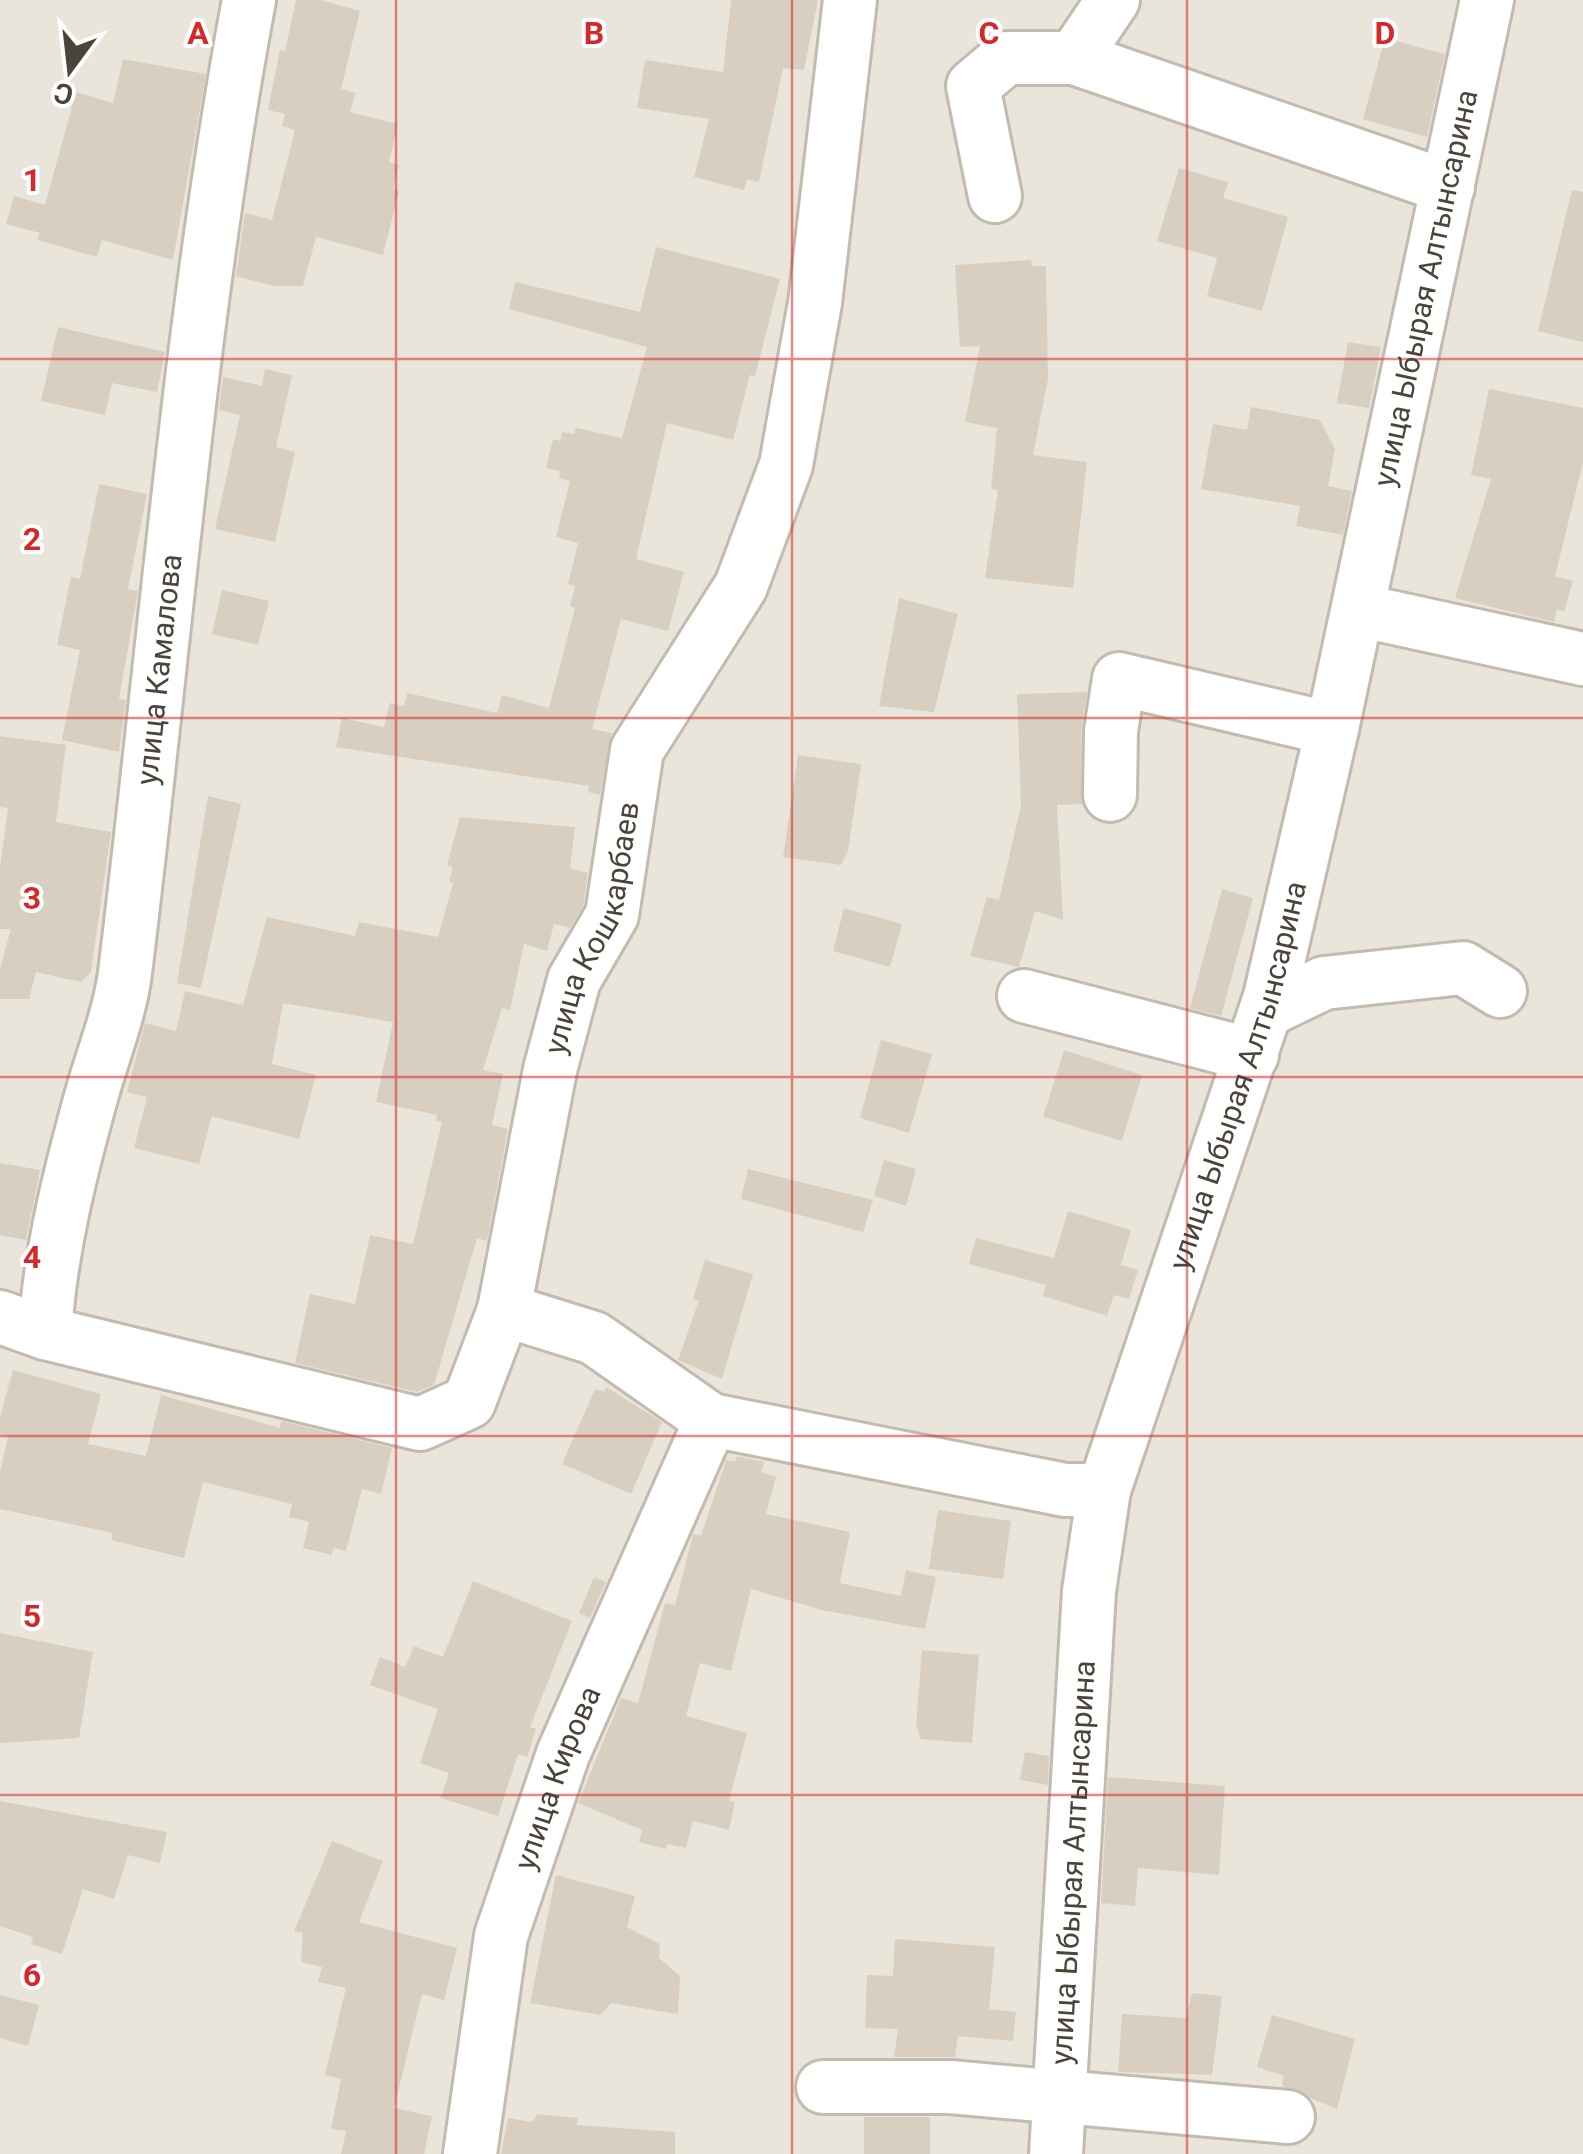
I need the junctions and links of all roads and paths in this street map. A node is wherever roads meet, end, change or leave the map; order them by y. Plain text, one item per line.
1 (249, 0) edge
2 (850, 0) edge
3 (1113, 0) edge
4 (1487, 0) edge
5 (1074, 58) junction
6 (1448, 186) junction
7 (995, 196) dead end
8 (1358, 610) junction
9 (1583, 658) edge
10 (1332, 729) junction
11 (1110, 794) dead end
12 (1500, 991) dead end
13 (1024, 996) dead end
14 (1259, 1033) junction
15 (504, 1310) junction
16 (22, 1326) edge
17 (710, 1420) junction
18 (1104, 1490) junction
19 (823, 2087) dead end
20 (1058, 2099) junction
21 (1288, 2117) dead end
22 (470, 2154) edge
23 (1056, 2154) edge

1 - 16 street, улица Камалова
2 - 15 street, улица Кошкарбаев
3 - 5 street
4 - 6 street, улица Ыбырая Алтынсарина
5 - 6 street
5 - 7 street
6 - 8 street, улица Ыбырая Алтынсарина
8 - 9 street
8 - 10 street, улица Ыбырая Алтынсарина
10 - 11 street
10 - 14 street, улица Ыбырая Алтынсарина
12 - 14 street
13 - 14 street
14 - 18 street, улица Ыбырая Алтынсарина
15 - 16 street, улица Кошкарбаев
15 - 17 street
17 - 18 street
17 - 22 street, улица Кирова
18 - 20 street, улица Ыбырая Алтынсарина
19 - 20 street
20 - 21 street
20 - 23 street, улица Ыбырая Алтынсарина

